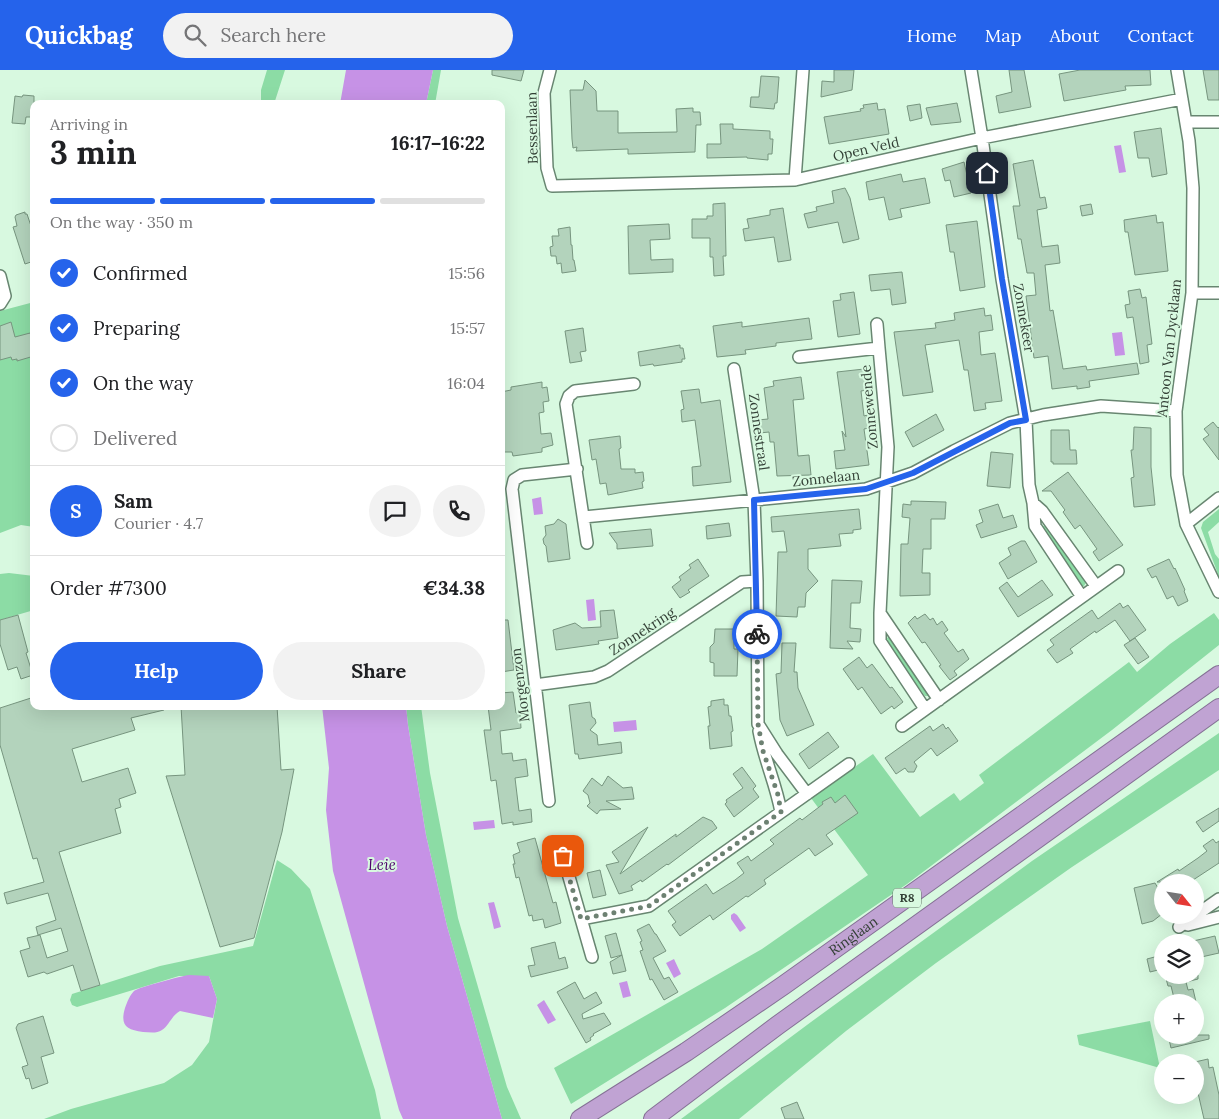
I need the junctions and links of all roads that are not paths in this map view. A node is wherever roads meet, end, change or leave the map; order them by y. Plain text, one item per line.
1 (550, 70) edge
2 (804, 70) edge
3 (971, 70) edge
4 (1176, 70) edge
5 (1182, 99) junction
6 (1186, 122) junction
7 (1219, 122) edge
8 (982, 138) junction
9 (795, 180) junction
10 (552, 186) joint
11 (0, 276) edge
12 (1219, 293) edge
13 (1192, 294) junction
14 (0, 304) edge
15 (877, 324) dead end
16 (879, 348) junction
17 (799, 357) dead end
18 (734, 369) dead end
19 (634, 384) dead end
20 (1176, 410) junction
21 (1026, 420) junction
22 (577, 469) junction
23 (886, 481) junction
24 (1219, 498) edge
25 (754, 500) junction
26 (1034, 503) junction
27 (584, 517) junction
28 (1186, 524) junction
29 (587, 543) dead end
30 (1118, 571) dead end
31 (757, 581) junction
32 (1096, 586) junction
33 (1219, 592) edge
34 (1082, 597) junction
35 (880, 613) junction
36 (1219, 676) edge
37 (535, 685) junction
38 (940, 699) junction
39 (1219, 708) edge
40 (925, 709) junction
41 (758, 724) junction
42 (902, 726) dead end
43 (849, 764) dead end
44 (807, 794) junction
45 (550, 801) dead end
46 (781, 812) junction
47 (563, 856) dead end
48 (1219, 899) edge
49 (1219, 917) edge
50 (581, 919) junction
51 (592, 957) dead end
52 (586, 1116) edge
53 (653, 1119) edge

1 - 10 street, Bessenlaan
2 - 9 street
3 - 8 street, Zonnekeer
4 - 5 street, Antoon Van Dycklaan
5 - 6 street, Antoon Van Dycklaan
5 - 8 street, Open Veld
6 - 7 street
6 - 13 street, Antoon Van Dycklaan
8 - 9 street, Open Veld
8 - 21 street, Zonnekeer
9 - 10 street, Open Veld
11 - 14 street
12 - 13 street
13 - 20 street, Antoon Van Dycklaan
15 - 16 street, Zonnewende
16 - 17 street, Zonnewende
16 - 23 street, Zonnewende
18 - 25 street, Zonnestraal
19 - 22 street
20 - 21 street, Zonnelaan
20 - 28 street, Antoon Van Dycklaan
21 - 23 street, Zonnelaan
21 - 26 street, Zonnekeer
22 - 27 street
22 - 37 street, Morgenzon
23 - 25 street, Zonnelaan
23 - 35 street, Zonnewende
24 - 28 street
25 - 27 street, Zonnelaan
25 - 31 street
26 - 32 street, Zonnekeer
26 - 34 street, Zonnekeer
27 - 29 street
28 - 33 street, Antoon Van Dycklaan
30 - 32 street
31 - 37 street, Zonnekring
31 - 41 street
32 - 34 street
34 - 38 street
35 - 38 street
35 - 40 street, Zonnewende
36 - 52 highway, Ringlaan / R8
37 - 45 street, Morgenzon
38 - 40 street
39 - 53 highway, Ringlaan / R8
40 - 42 street
41 - 44 street
41 - 46 street
43 - 44 street
44 - 46 street
46 - 50 street
47 - 50 street
48 - 49 street
50 - 51 street

